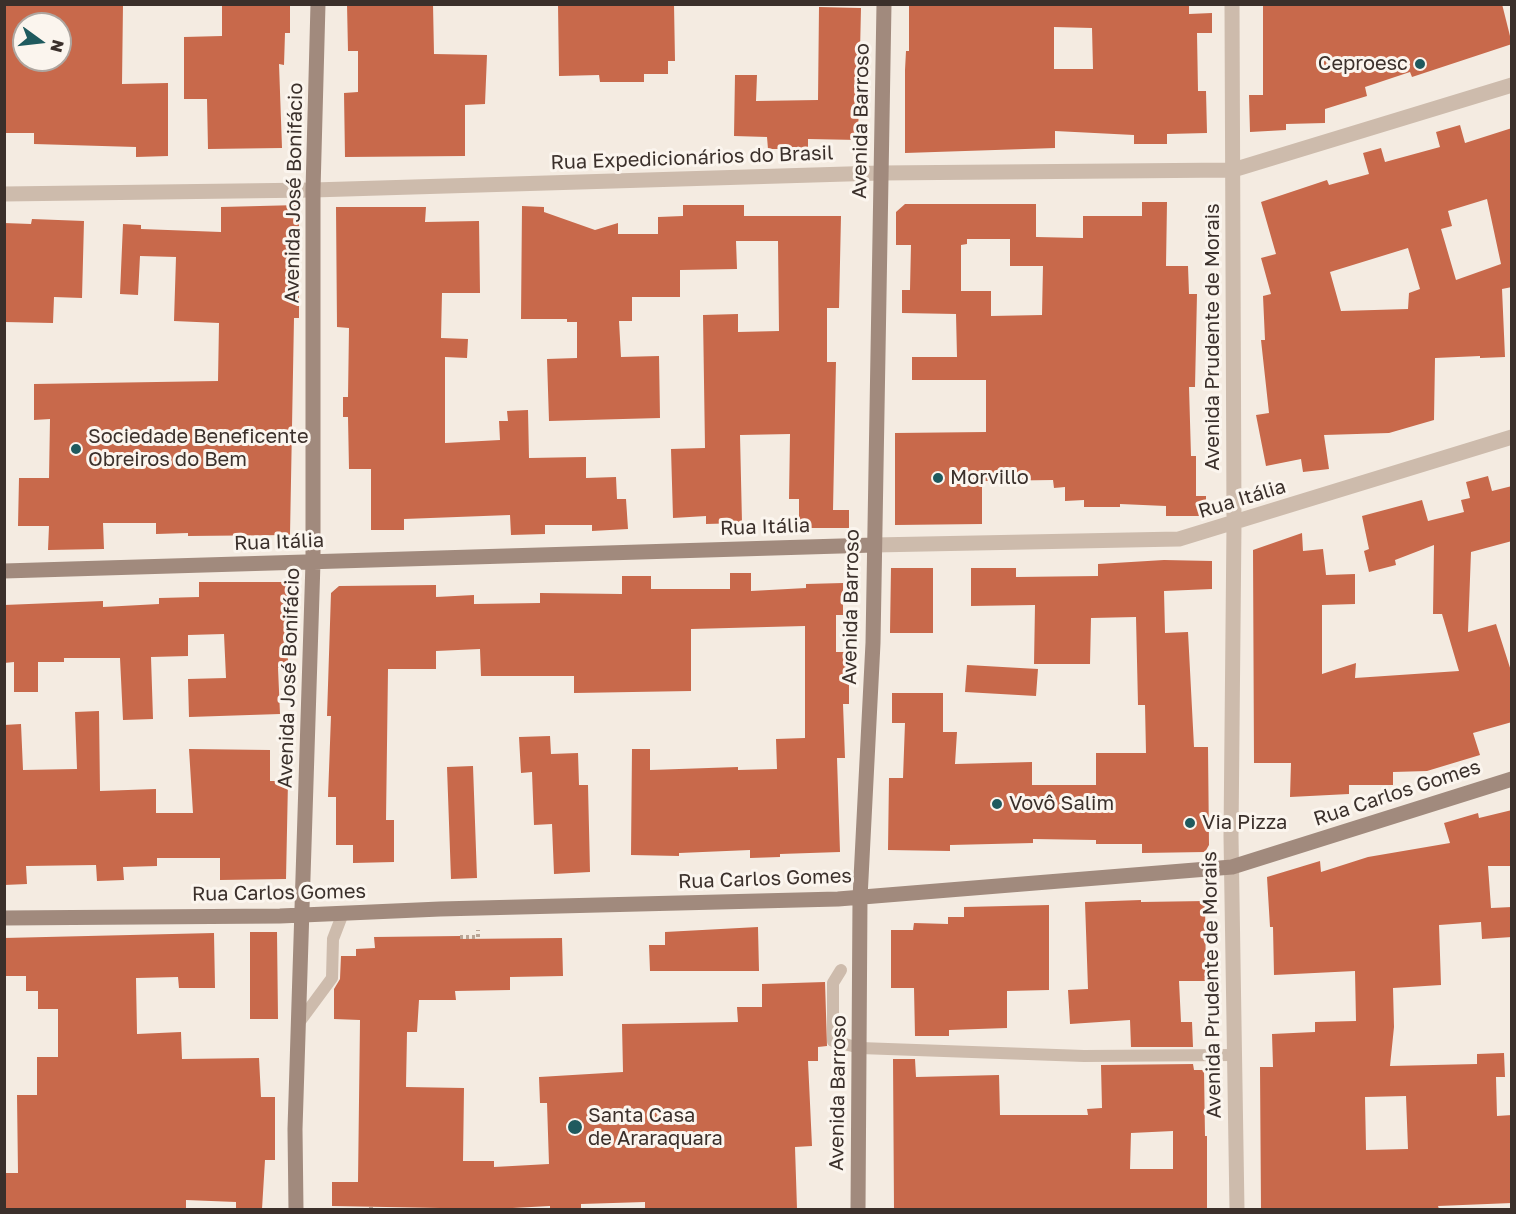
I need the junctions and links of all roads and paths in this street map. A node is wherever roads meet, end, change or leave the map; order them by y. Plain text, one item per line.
1 (318, 4) edge
2 (884, 4) edge
3 (1232, 4) edge
4 (1512, 85) edge
5 (1233, 170) junction
6 (880, 173) junction
7 (313, 190) junction
8 (4, 194) edge
9 (1512, 437) edge
10 (1234, 524) junction
11 (874, 544) junction
12 (313, 562) junction
13 (4, 571) edge
14 (1512, 779) edge
15 (1232, 867) junction
16 (860, 898) junction
17 (343, 914) junction
18 (301, 915) junction
19 (4, 918) edge
20 (478, 930) dead end
21 (460, 937) dead end
22 (841, 970) dead end
23 (298, 1024) junction
24 (860, 1048) junction
25 (1234, 1055) junction
26 (296, 1209) edge
27 (858, 1209) edge
28 (1236, 1209) edge

1 - 7 street, Avenida José Bonifácio
2 - 6 street, Avenida Barroso
3 - 5 street, Avenida Prudente de Morais
4 - 5 street, Rua Expedicionários do Brasil
5 - 6 street, Rua Expedicionários do Brasil
5 - 10 street, Avenida Prudente de Morais
6 - 7 street, Rua Expedicionários do Brasil
6 - 11 street, Avenida Barroso
7 - 8 street, Rua Expedicionários do Brasil
7 - 12 street, Avenida José Bonifácio
9 - 10 street, Rua Itália
10 - 11 street, Rua Itália
10 - 15 street, Avenida Prudente de Morais
11 - 12 street, Rua Itália
11 - 16 street, Avenida Barroso
12 - 13 street, Rua Itália
12 - 18 street, Avenida José Bonifácio
14 - 15 street, Rua Carlos Gomes
15 - 16 street, Rua Carlos Gomes
15 - 25 street, Avenida Prudente de Morais
16 - 17 street, Rua Carlos Gomes
16 - 24 street, Avenida Barroso
17 - 18 street, Rua Carlos Gomes
17 - 23 lane
18 - 19 street, Rua Carlos Gomes
18 - 23 street, Avenida José Bonifácio
20 - 21 path
22 - 24 lane
23 - 26 street, Avenida José Bonifácio
24 - 25 lane
24 - 27 street, Avenida Barroso
25 - 28 street, Avenida Prudente de Morais

